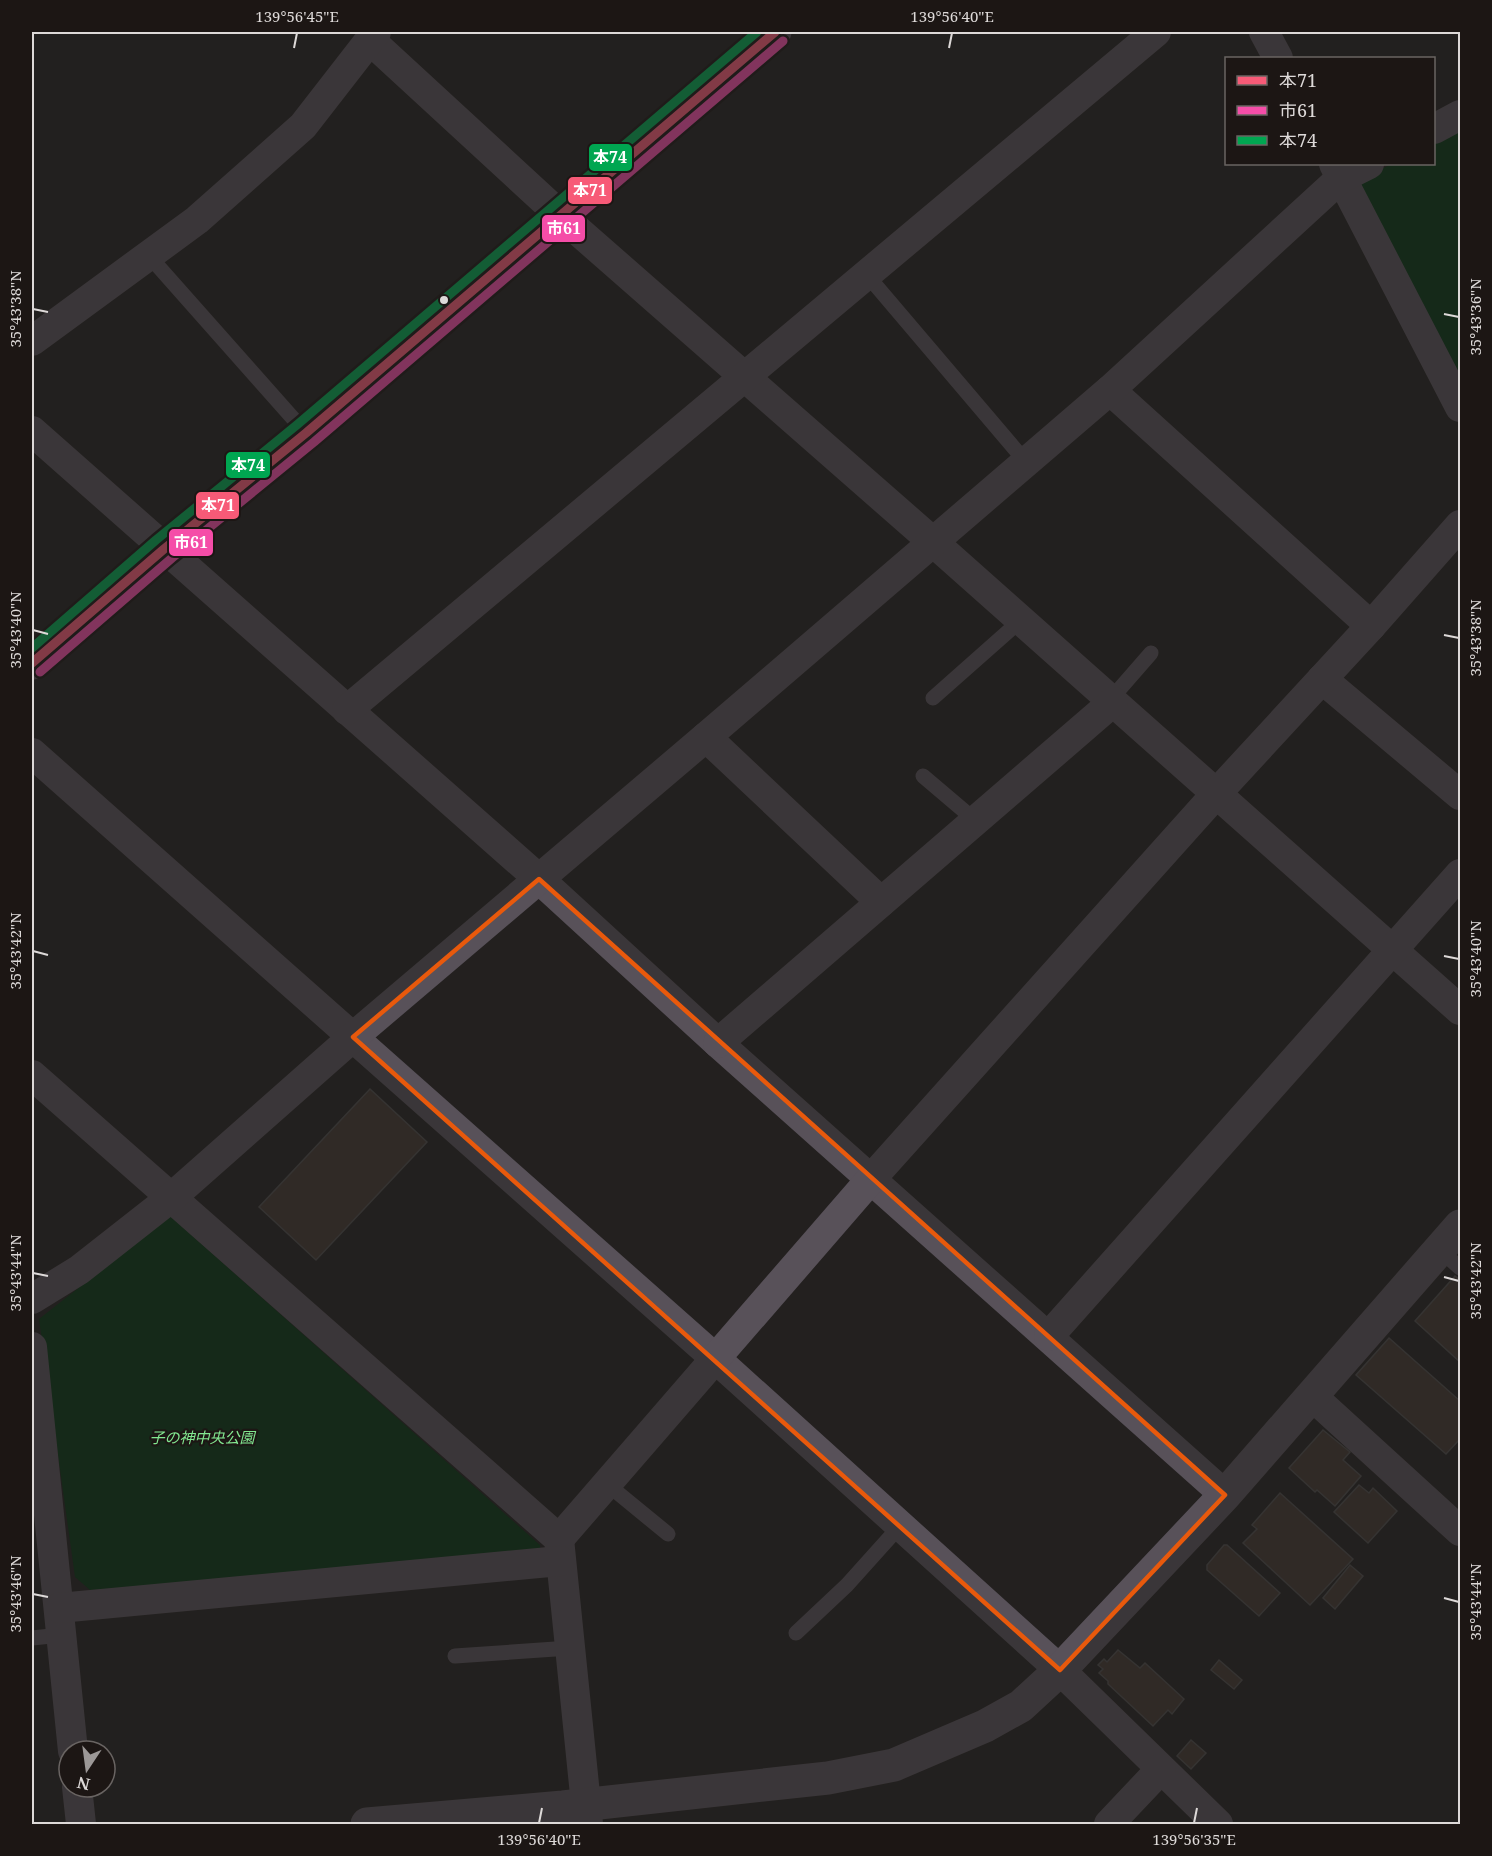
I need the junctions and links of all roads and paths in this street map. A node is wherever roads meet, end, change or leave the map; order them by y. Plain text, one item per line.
1 (775, 32) edge
2 (1156, 32) edge
3 (1264, 32) edge
4 (373, 36) edge
5 (1277, 57) edge
6 (1461, 115) edge
7 (1435, 128) edge
8 (1364, 165) edge
9 (1337, 171) edge
10 (560, 215) junction
11 (150, 257) junction
12 (867, 275) junction
13 (32, 341) edge
14 (746, 378) junction
15 (1110, 390) junction
16 (1461, 407) edge
17 (32, 431) edge
18 (306, 433) junction
19 (1026, 462) junction
20 (1458, 531) edge
21 (933, 542) junction
22 (164, 549) junction
23 (1020, 620) junction
24 (1371, 626) junction
25 (1151, 653) dead end
26 (32, 663) edge
27 (1322, 679) junction
28 (933, 698) dead end
29 (1112, 701) junction
30 (347, 710) junction
31 (706, 737) junction
32 (32, 753) edge
33 (923, 776) dead end
34 (1216, 794) junction
35 (1461, 795) edge
36 (976, 821) junction
37 (1461, 874) edge
38 (539, 879) junction
39 (881, 902) junction
40 (1392, 950) junction
41 (1461, 1010) edge
42 (352, 1037) junction
43 (718, 1043) junction
44 (32, 1075) edge
45 (871, 1179) junction
46 (172, 1197) junction
47 (1454, 1248) edge
48 (32, 1299) edge
49 (1049, 1336) junction
50 (32, 1347) edge
51 (716, 1359) junction
52 (1312, 1396) junction
53 (607, 1484) junction
54 (1225, 1495) junction
55 (900, 1526) junction
56 (1461, 1531) edge
57 (668, 1534) dead end
58 (559, 1550) junction
59 (60, 1622) junction
60 (796, 1633) dead end
61 (32, 1638) edge
62 (570, 1648) junction
63 (455, 1656) dead end
64 (1060, 1671) junction
65 (72, 1739) edge
66 (1161, 1769) junction
67 (78, 1799) edge
68 (587, 1814) edge
69 (81, 1824) edge
70 (367, 1824) edge
71 (1109, 1824) edge
72 (1218, 1824) edge

1 - 10 street
2 - 12 street
3 - 5 street
4 - 10 street
4 - 11 street
6 - 7 street
8 - 9 street
9 - 15 street
9 - 16 street
10 - 14 street
10 - 18 street
11 - 13 street
11 - 18 lane
12 - 14 street
12 - 19 lane
14 - 21 street
14 - 30 street
15 - 19 street
15 - 24 street
17 - 22 street
18 - 22 street
19 - 21 street
20 - 24 street
21 - 23 street
21 - 31 street
22 - 26 street
22 - 30 street
23 - 28 lane
23 - 29 street
24 - 27 street
25 - 29 lane
27 - 34 street
27 - 35 street
29 - 34 street
29 - 36 street
30 - 38 street
31 - 38 street
31 - 39 street
32 - 42 street
33 - 36 lane
34 - 40 street
34 - 45 street
36 - 39 street
37 - 40 street
38 - 42 street
38 - 43 street
39 - 43 street
40 - 41 street
40 - 49 street
42 - 46 street
42 - 51 street
43 - 45 street
44 - 46 street
45 - 49 street
45 - 51 street
46 - 48 street
46 - 58 street
47 - 52 street
49 - 54 street
50 - 59 street
51 - 53 street
51 - 55 street
52 - 54 street
52 - 56 street
53 - 57 lane
53 - 58 street
54 - 64 street
55 - 60 lane
55 - 64 street
58 - 59 street
58 - 62 street
59 - 61 lane
59 - 65 street
62 - 63 lane
62 - 68 street
64 - 66 street
64 - 68 street
66 - 71 street
66 - 72 street
67 - 69 street
68 - 70 street

